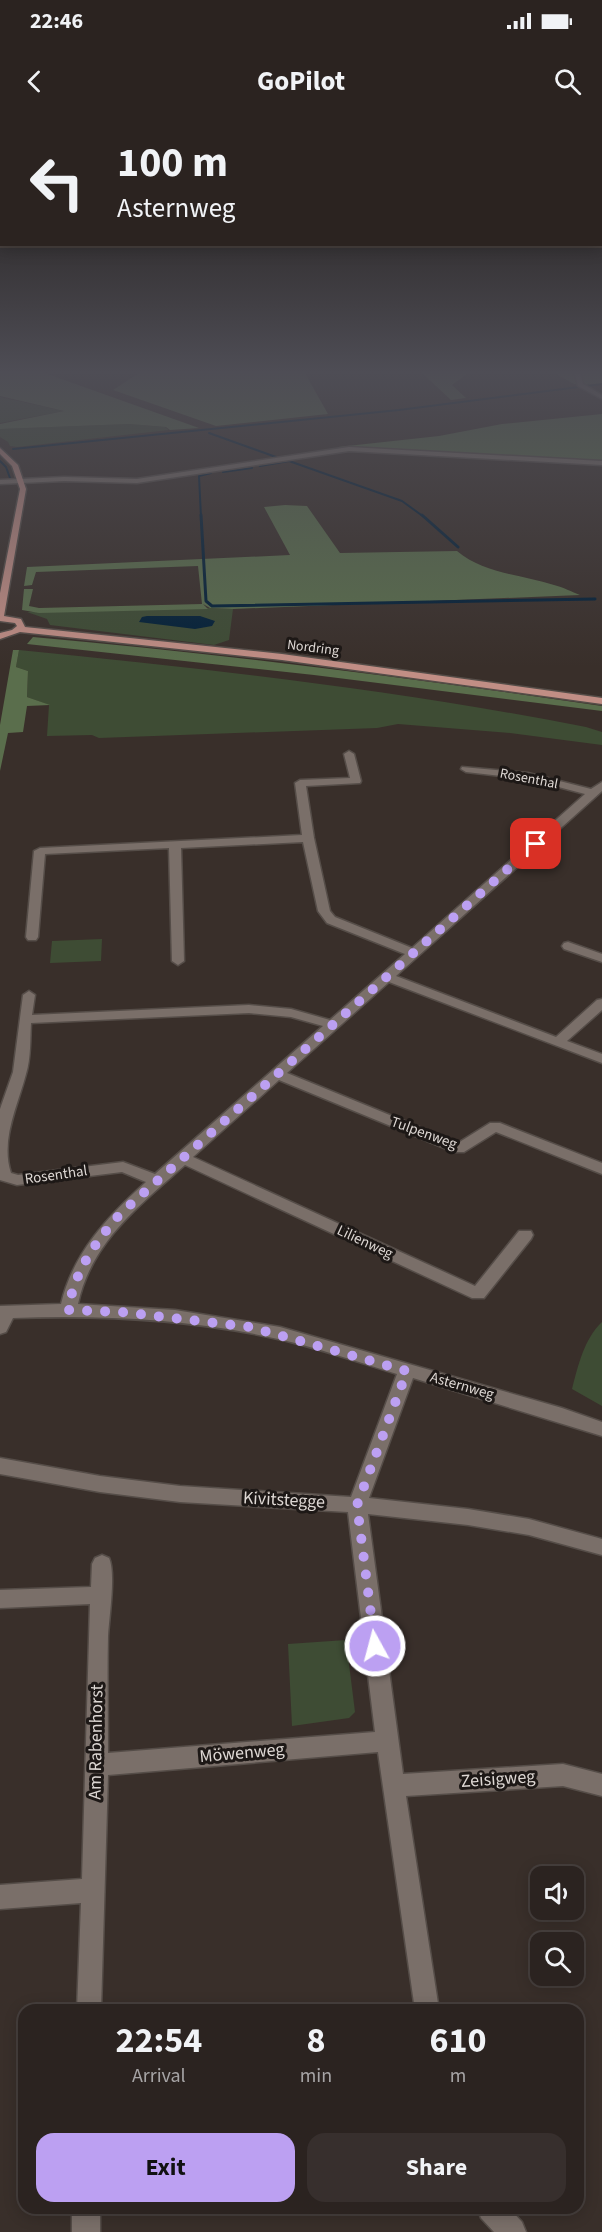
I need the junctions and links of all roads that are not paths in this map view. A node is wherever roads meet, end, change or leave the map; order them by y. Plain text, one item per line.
1 (17, 470) edge
2 (213, 470) edge
3 (22, 481) junction
4 (0, 482) edge
5 (0, 617) edge
6 (20, 629) junction
7 (0, 636) edge
8 (602, 700) edge
9 (349, 754) dead end
10 (466, 770) dead end
11 (596, 794) edge
12 (308, 838) junction
13 (175, 845) junction
14 (32, 936) dead end
15 (568, 946) dead end
16 (414, 954) junction
17 (602, 958) edge
18 (178, 962) dead end
19 (388, 977) junction
20 (29, 995) dead end
21 (602, 1003) edge
22 (25, 1019) junction
23 (332, 1025) junction
24 (558, 1042) junction
25 (602, 1059) edge
26 (277, 1074) junction
27 (183, 1158) junction
28 (602, 1168) edge
29 (158, 1181) junction
30 (525, 1234) dead end
31 (68, 1310) junction
32 (4, 1312) edge
33 (0, 1329) edge
34 (407, 1371) junction
35 (602, 1429) edge
36 (0, 1467) edge
37 (357, 1505) junction
38 (602, 1547) edge
39 (102, 1564) dead end
40 (102, 1595) junction
41 (0, 1599) edge
42 (387, 1741) junction
43 (97, 1765) junction
44 (602, 1785) edge
45 (393, 1786) junction
46 (92, 1890) junction
47 (0, 1897) edge
48 (89, 2004) edge
49 (425, 2004) edge
50 (86, 2214) edge
51 (496, 2214) edge
52 (86, 2232) edge
53 (512, 2232) edge

1 - 3 main road
2 - 3 street
3 - 4 street
3 - 5 main road
5 - 6 main road
6 - 7 main road
6 - 8 main road, Nordring
9 - 12 street
10 - 11 street, Rosenthal
11 - 16 street, Rosenthal
12 - 13 street
12 - 16 street
13 - 14 street
13 - 18 street
15 - 17 street
16 - 19 street, Rosenthal
19 - 23 street, Rosenthal
19 - 24 street
20 - 22 street, Rosenthal
21 - 24 street
22 - 23 street
22 - 29 street, Rosenthal
23 - 26 street, Rosenthal
24 - 25 street
26 - 27 street, Rosenthal
26 - 28 street, Tulpenweg
27 - 29 street, Rosenthal
27 - 30 street, Lilienweg
29 - 31 street, Rosenthal
31 - 32 street, Asternweg
31 - 34 street, Asternweg
32 - 33 street
34 - 35 street, Asternweg
34 - 37 street
36 - 37 street, Kivitstegge
37 - 38 street, Kivitstegge
37 - 42 street
39 - 40 street, Am Rabenhorst
40 - 41 street
40 - 43 street, Am Rabenhorst
42 - 43 street, Möwenweg
42 - 45 street
43 - 46 street, Am Rabenhorst
44 - 45 street, Zeisigweg
45 - 49 street
46 - 47 street
46 - 48 street, Am Rabenhorst
50 - 52 street
51 - 53 street

